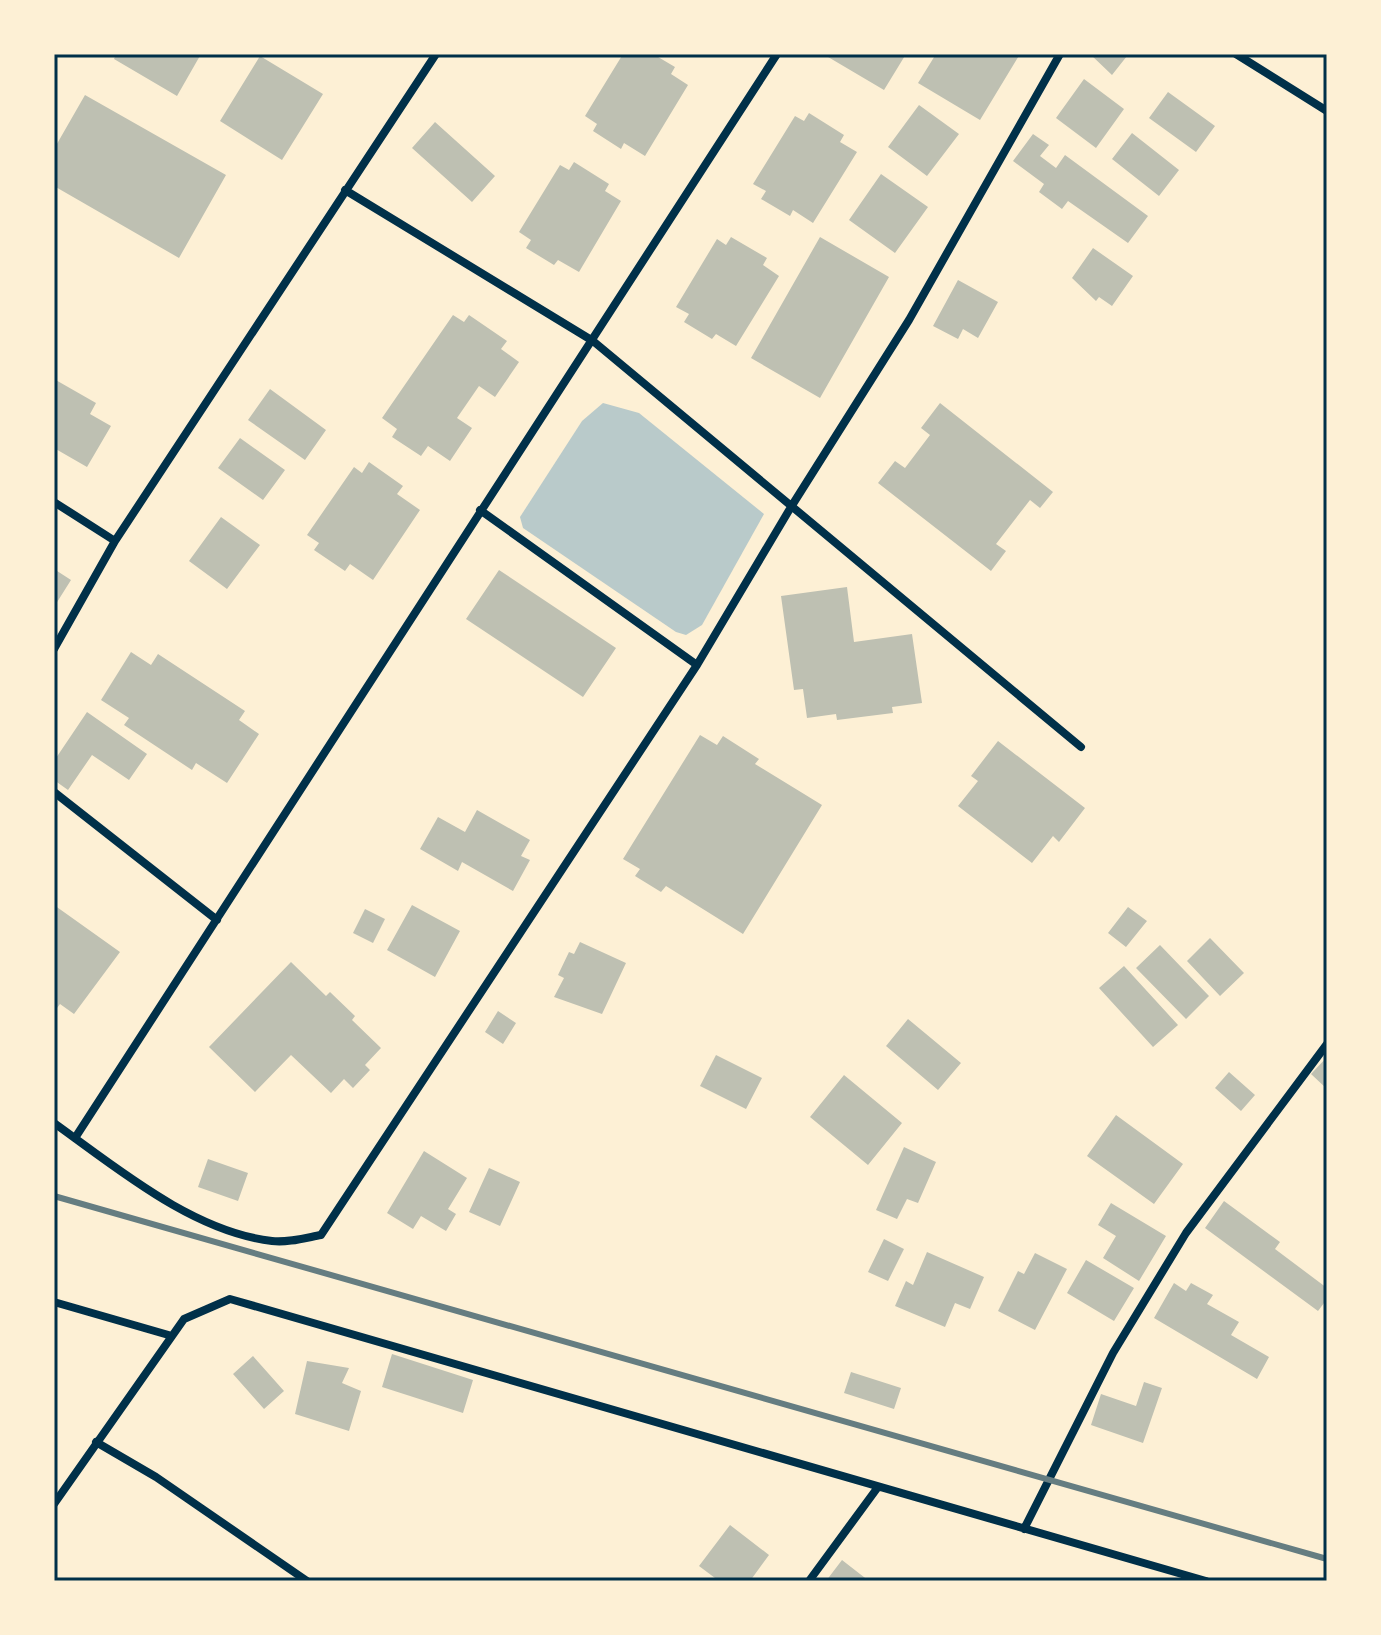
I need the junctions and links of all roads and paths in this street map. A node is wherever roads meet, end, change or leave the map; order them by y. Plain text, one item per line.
1 (436, 54) edge
2 (777, 54) edge
3 (1060, 54) edge
4 (1236, 54) edge
5 (1327, 111) edge
6 (345, 190) junction
7 (593, 341) junction
8 (54, 502) edge
9 (791, 507) junction
10 (480, 510) junction
11 (115, 541) junction
12 (54, 649) edge
13 (697, 665) junction
14 (1081, 747) dead end
15 (54, 792) edge
16 (217, 920) junction
17 (1327, 1044) edge
18 (54, 1123) edge
19 (75, 1138) junction
20 (54, 1302) edge
21 (172, 1336) junction
22 (96, 1442) junction
23 (878, 1487) junction
24 (54, 1504) edge
25 (1024, 1529) junction
26 (307, 1581) edge
27 (809, 1581) edge
28 (1206, 1581) edge

1 - 6 street
2 - 7 street
3 - 9 street
4 - 5 street
6 - 7 street
6 - 11 street
7 - 9 street
7 - 10 street
8 - 11 street
9 - 13 street
9 - 14 street
10 - 13 street
10 - 16 street
11 - 12 street
13 - 19 street
15 - 16 street
16 - 19 street
17 - 25 street
18 - 19 street
20 - 21 street
21 - 22 street
21 - 23 street
22 - 24 street
22 - 26 street
23 - 25 street
23 - 27 street
25 - 28 street

